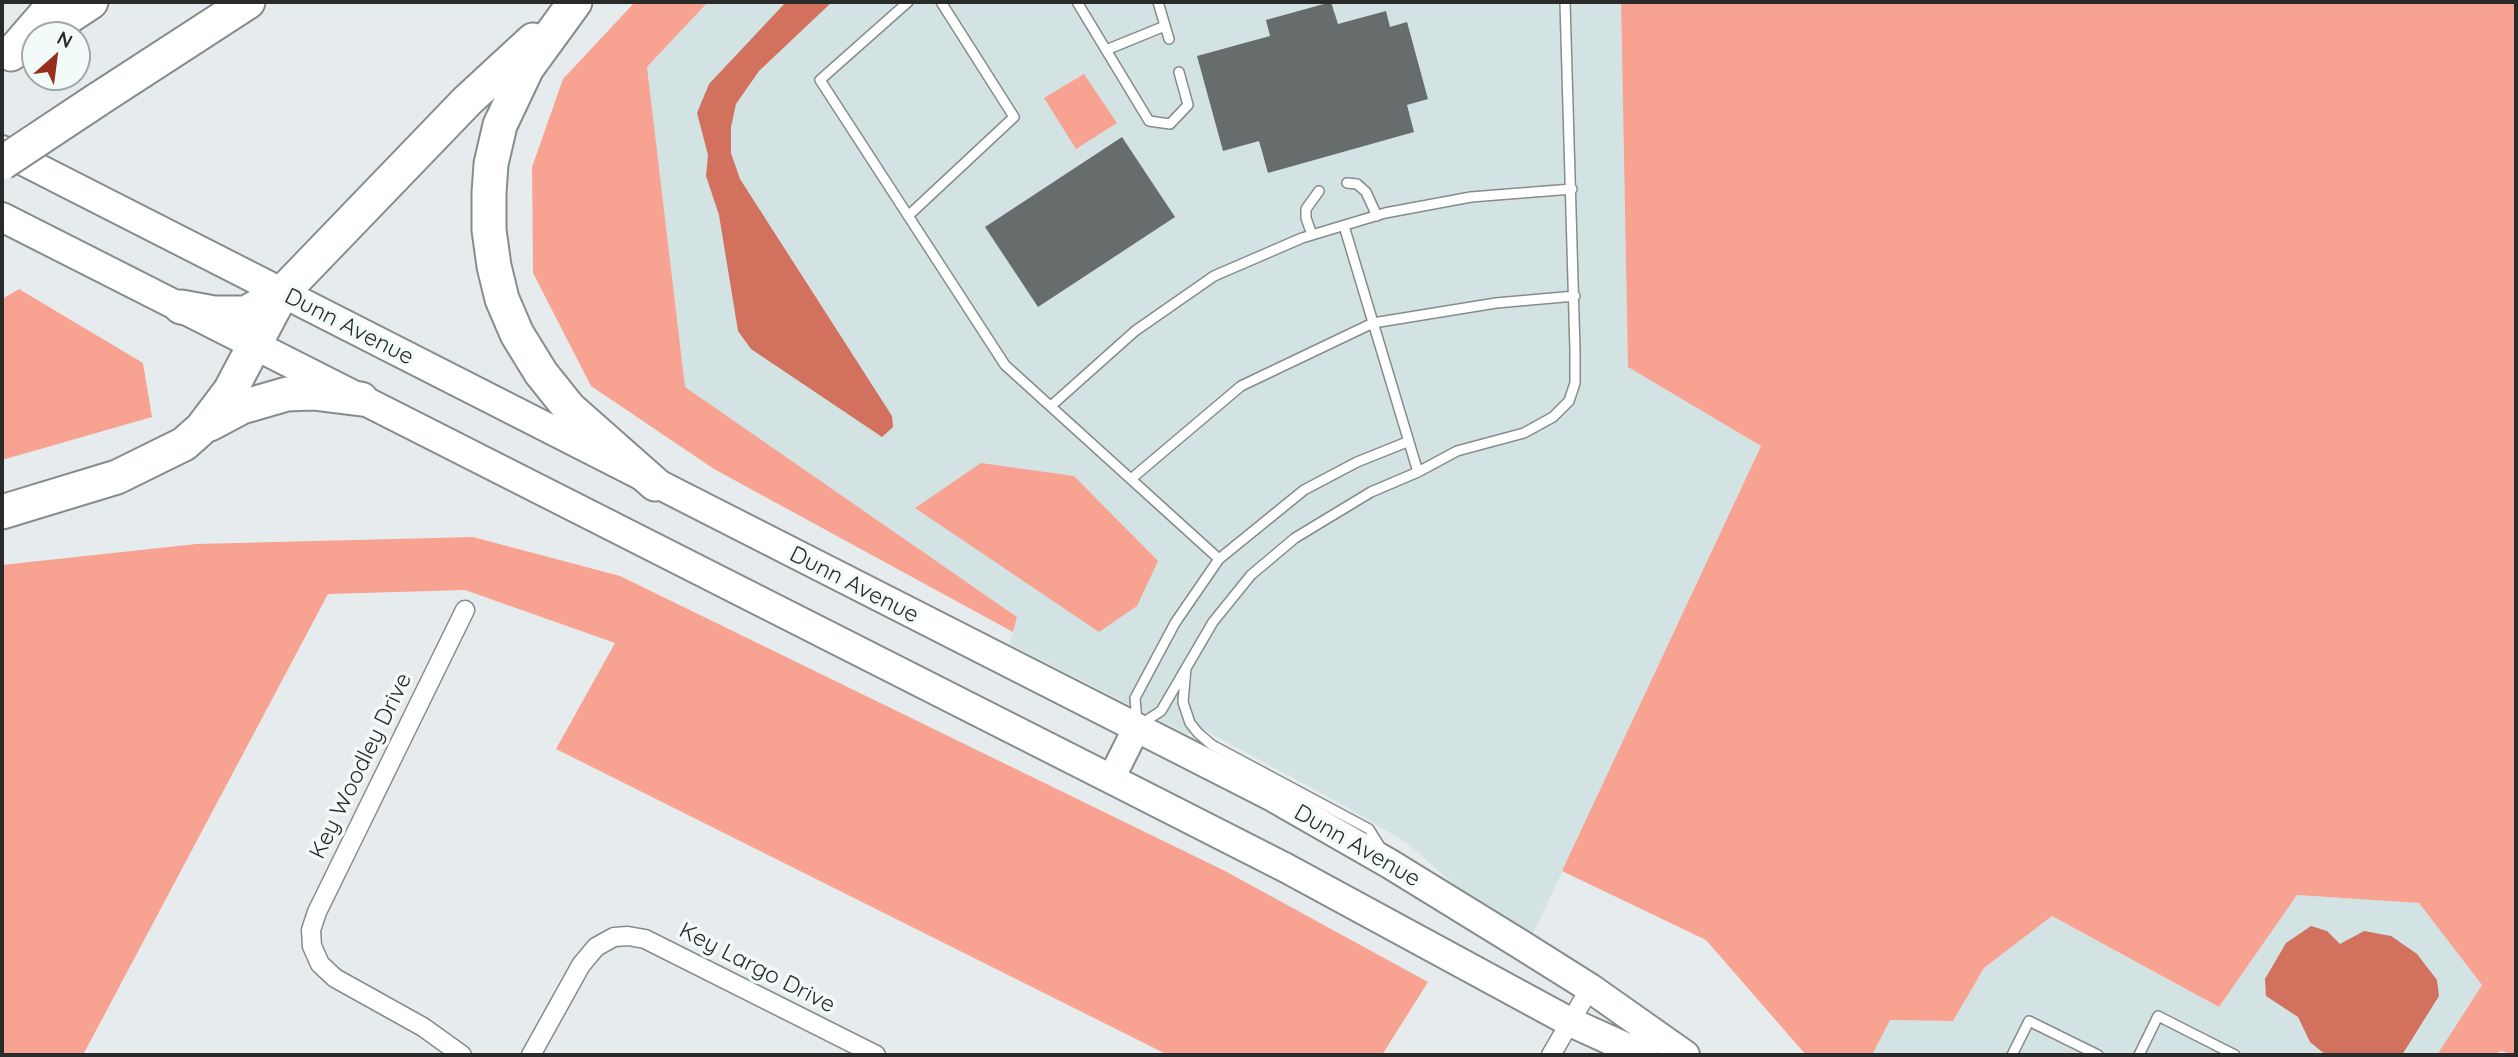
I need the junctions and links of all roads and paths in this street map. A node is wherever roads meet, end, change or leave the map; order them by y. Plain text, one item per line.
1 (56, 2) edge
2 (92, 2) edge
3 (248, 2) edge
4 (575, 2) edge
5 (908, 2) edge
6 (941, 2) edge
7 (1077, 2) edge
8 (1158, 2) edge
9 (1565, 2) edge
10 (63, 21) edge
11 (1165, 26) junction
12 (1169, 39) dead end
13 (1106, 50) junction
14 (14, 52) edge
15 (1179, 72) dead end
16 (2, 150) edge
17 (2, 163) edge
18 (1346, 183) dead end
19 (1572, 189) junction
20 (1320, 191) dead end
21 (908, 216) junction
22 (1377, 216) junction
23 (2, 217) edge
24 (1344, 226) junction
25 (1312, 234) junction
26 (282, 293) junction
27 (1575, 296) junction
28 (181, 307) junction
29 (1373, 323) junction
30 (255, 346) junction
31 (361, 399) junction
32 (1051, 406) junction
33 (202, 428) junction
34 (1407, 442) junction
35 (1419, 472) junction
36 (1131, 479) junction
37 (655, 484) junction
38 (2, 512) edge
39 (1219, 559) junction
40 (465, 610) dead end
41 (1186, 664) junction
42 (1137, 727) junction
43 (1111, 779) junction
44 (1390, 864) junction
45 (1590, 988) junction
46 (1568, 1021) junction
47 (2213, 1045) junction
48 (462, 1055) edge
49 (531, 1055) edge
50 (876, 1055) edge
51 (1551, 1055) edge
52 (1643, 1055) edge
53 (1685, 1055) edge
54 (2012, 1055) edge
55 (2098, 1055) edge
56 (2139, 1055) edge
57 (2208, 1055) edge
58 (2235, 1055) edge

1 - 14 highway
2 - 10 highway
3 - 17 highway, bridge
4 - 26 highway
4 - 37 highway
5 - 21 lane
6 - 21 lane
7 - 13 lane
8 - 11 lane
9 - 19 lane
11 - 12 lane
11 - 13 lane
13 - 15 lane
16 - 26 main road, Dunn Avenue
18 - 22 lane
19 - 22 lane
19 - 27 lane
20 - 25 lane
21 - 32 lane
22 - 24 lane
23 - 28 main road
24 - 25 lane
24 - 29 lane
25 - 32 lane
26 - 28 highway
26 - 30 highway
26 - 37 main road, Dunn Avenue
27 - 29 lane
27 - 35 lane
28 - 30 main road
29 - 34 lane
29 - 36 lane
30 - 31 main road
30 - 33 highway
31 - 33 highway
31 - 43 main road
32 - 36 lane
33 - 38 highway
34 - 35 lane
34 - 39 lane
35 - 41 lane
36 - 39 lane
37 - 42 main road, Dunn Avenue
39 - 42 lane
40 - 48 street, Key Woodley Drive
41 - 42 lane
41 - 44 lane
42 - 43 main road
42 - 44 main road, Dunn Avenue
43 - 46 main road
44 - 45 main road, Dunn Avenue
45 - 46 street
45 - 53 main road, Dunn Avenue
46 - 51 street
46 - 52 main road
47 - 56 lane
47 - 57 lane
47 - 58 lane
49 - 50 street, Key Largo Drive
54 - 55 lane

